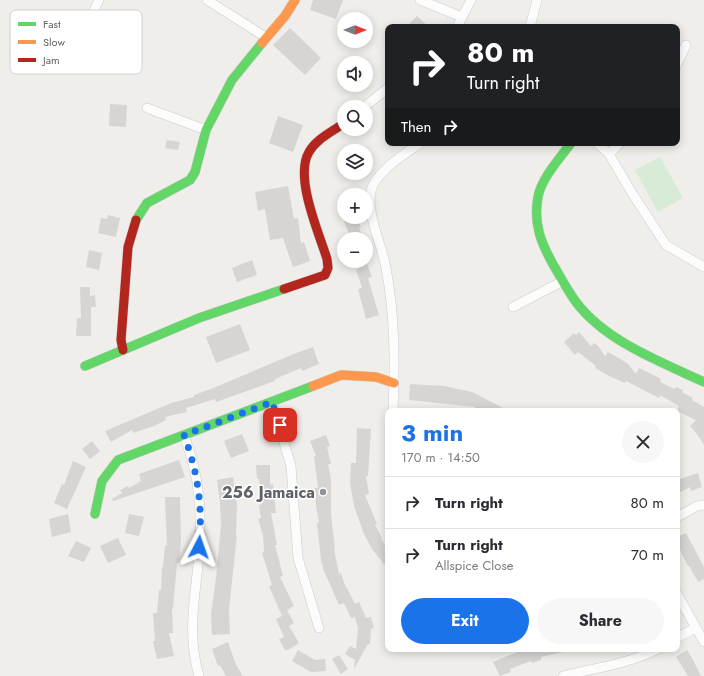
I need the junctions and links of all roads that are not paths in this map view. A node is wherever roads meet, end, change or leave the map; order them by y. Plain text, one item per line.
1 (99, 0) edge
2 (207, 0) edge
3 (295, 0) edge
4 (420, 0) edge
5 (471, 0) edge
6 (538, 0) edge
7 (94, 10) edge
8 (462, 17) junction
9 (458, 24) edge
10 (531, 24) edge
11 (267, 38) junction
12 (686, 45) dead end
13 (680, 58) edge
14 (385, 90) edge
15 (373, 100) edge
16 (147, 108) dead end
17 (337, 128) edge
18 (206, 130) junction
19 (416, 146) edge
20 (569, 146) edge
21 (600, 146) edge
22 (617, 146) edge
23 (609, 154) junction
24 (704, 267) edge
25 (563, 281) junction
26 (513, 307) dead end
27 (124, 350) junction
28 (85, 366) dead end
29 (704, 382) edge
30 (394, 383) junction
31 (272, 402) junction
32 (393, 408) edge
33 (184, 435) junction
34 (700, 506) edge
35 (95, 514) dead end
36 (680, 516) edge
37 (680, 600) edge
38 (319, 628) dead end
39 (695, 628) junction
40 (680, 636) edge
41 (704, 642) edge
42 (652, 652) edge
43 (199, 676) edge
44 (563, 676) edge

1 - 7 street
2 - 11 street
3 - 11 street
4 - 8 street
5 - 8 street
6 - 10 street
8 - 9 street
11 - 18 street
12 - 13 street
14 - 15 street
16 - 18 street
17 - 27 street
18 - 27 street
19 - 30 street
20 - 25 street
21 - 23 street
22 - 23 street
23 - 24 street
25 - 26 street
25 - 29 street
27 - 28 street
30 - 31 street
30 - 32 street
31 - 33 street
31 - 38 street
33 - 35 street
33 - 43 street
34 - 36 street
37 - 39 street
39 - 40 street
39 - 41 street
42 - 44 street

